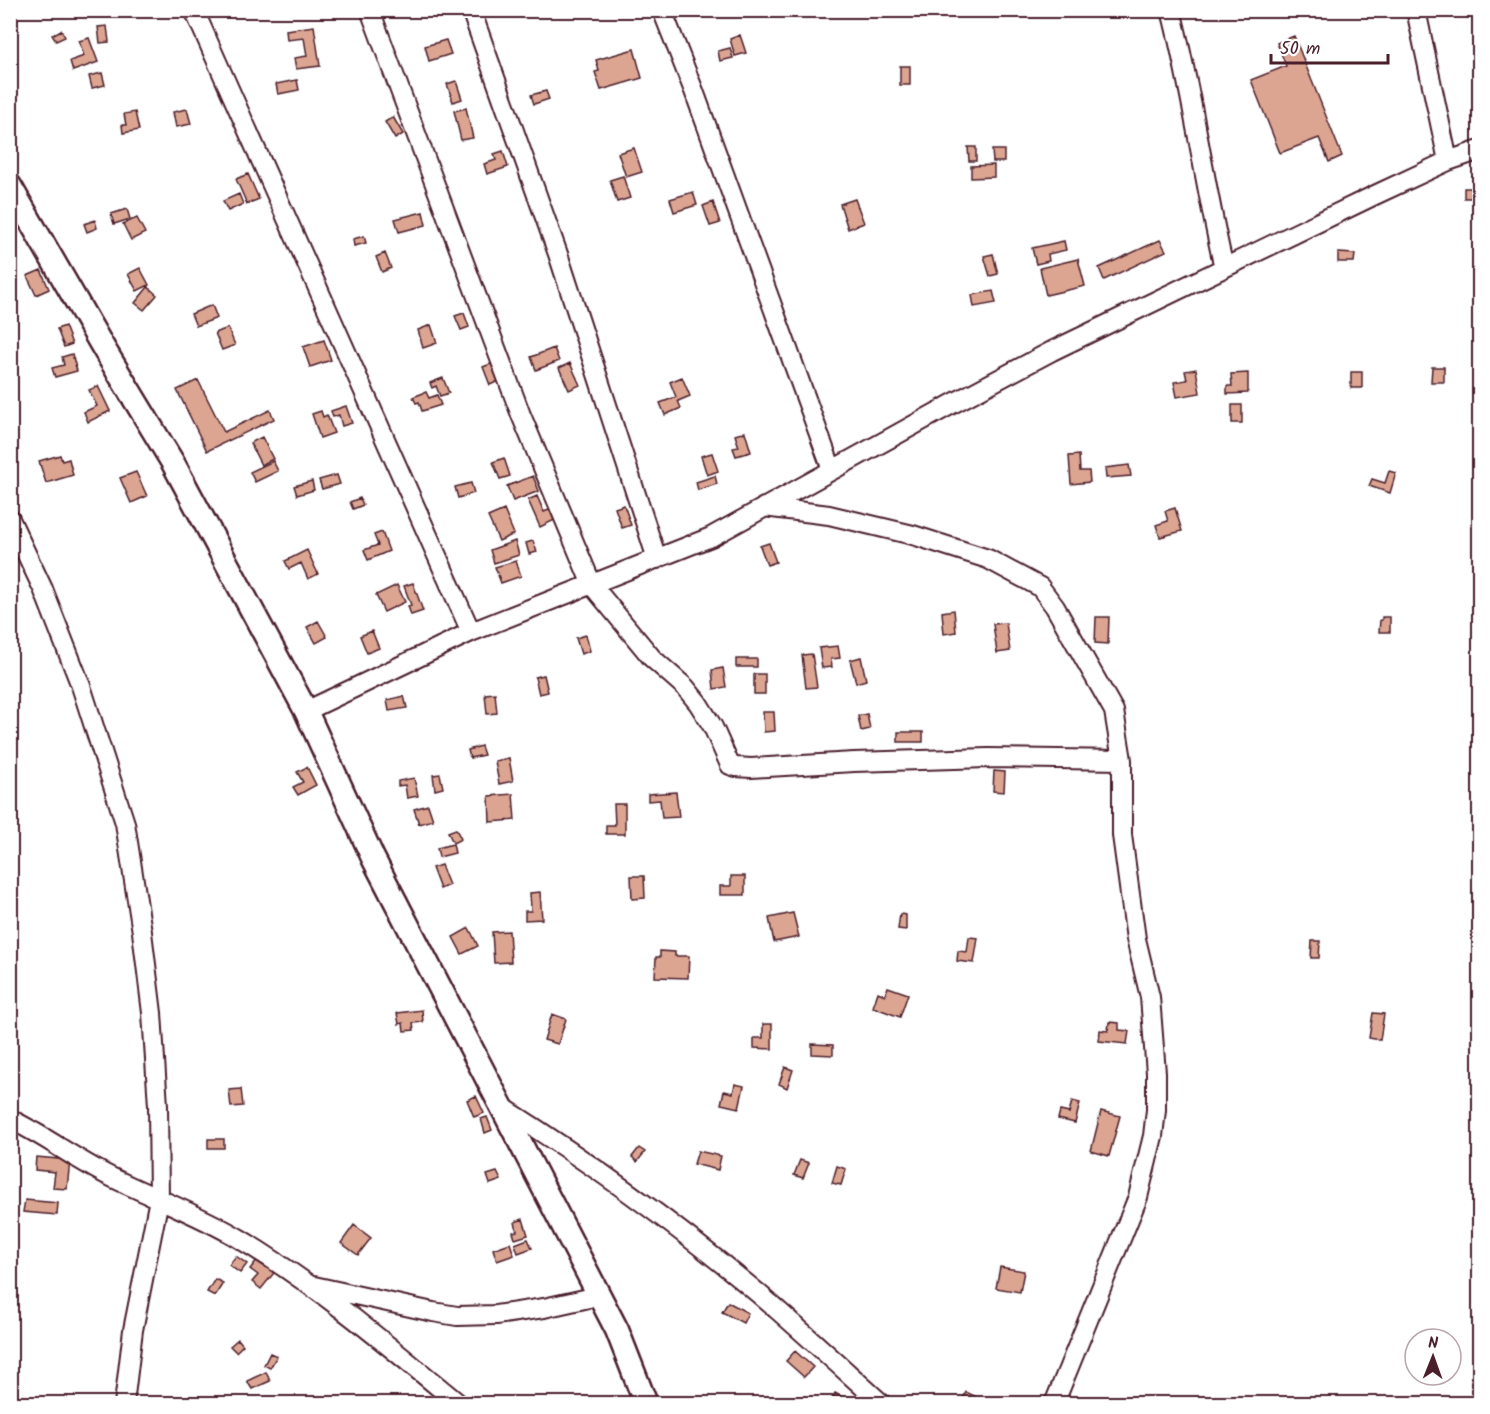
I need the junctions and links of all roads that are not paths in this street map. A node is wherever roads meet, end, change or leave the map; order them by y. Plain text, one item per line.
1 (194, 10) edge
2 (370, 10) edge
3 (471, 10) edge
4 (662, 10) edge
5 (1171, 10) edge
6 (1416, 10) edge
7 (1479, 150) edge
8 (1448, 161) junction
9 (10, 186) edge
10 (1224, 268) junction
11 (832, 470) junction
12 (764, 507) junction
13 (10, 519) edge
14 (657, 559) junction
15 (592, 585) junction
16 (471, 632) junction
17 (306, 711) junction
18 (1122, 760) junction
19 (500, 1105) junction
20 (10, 1119) edge
21 (159, 1198) junction
22 (306, 1285) junction
23 (598, 1296) junction
24 (124, 1404) edge
25 (459, 1404) edge
26 (646, 1404) edge
27 (882, 1404) edge
28 (1054, 1404) edge

1 - 16 street
2 - 15 street
3 - 14 street
4 - 11 street
5 - 10 street
6 - 8 street
7 - 8 street
8 - 10 street
9 - 17 street
10 - 11 street
11 - 12 street
12 - 14 street
12 - 18 street
13 - 21 street
14 - 15 street
15 - 16 street
15 - 18 street
16 - 17 street
17 - 19 street
18 - 28 street
19 - 23 street
19 - 27 street
20 - 21 street
21 - 22 street
21 - 24 street
22 - 23 street
22 - 25 street
23 - 26 street

